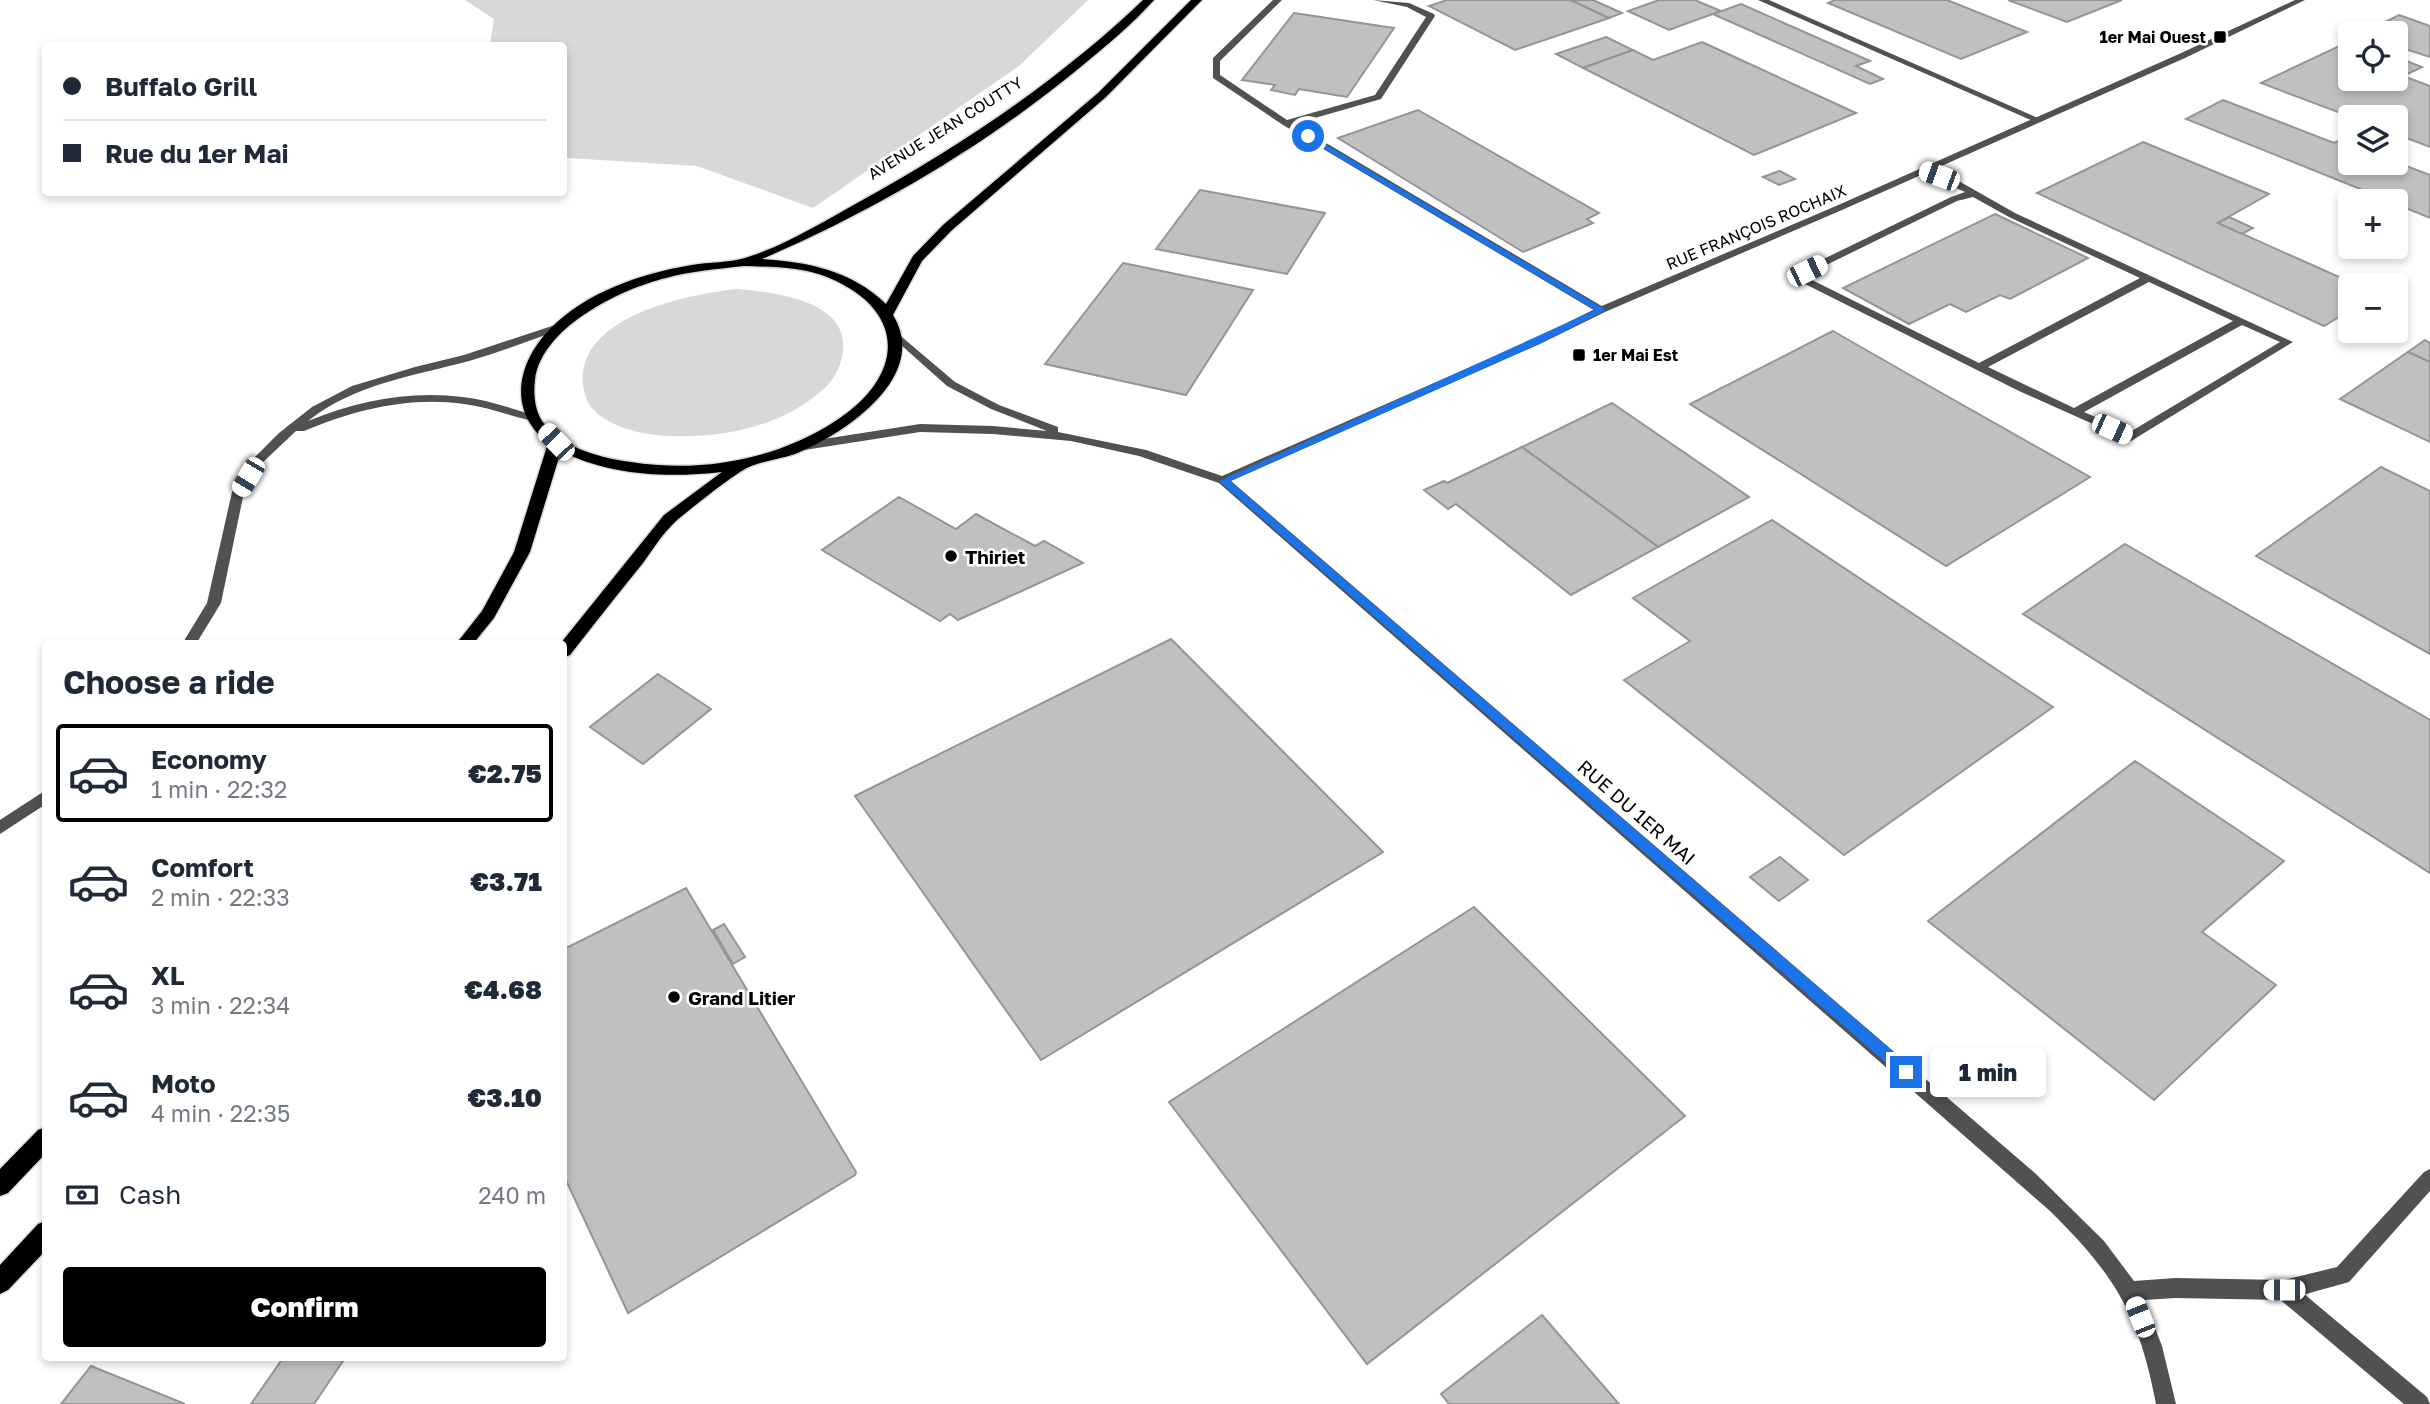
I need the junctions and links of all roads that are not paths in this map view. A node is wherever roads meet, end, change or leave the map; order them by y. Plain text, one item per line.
1 (1149, 0) edge
2 (1197, 0) edge
3 (1278, 0) edge
4 (1377, 0) edge
5 (1762, 0) edge
6 (2301, 0) edge
7 (2036, 119) junction
8 (1286, 123) junction
9 (1923, 170) junction
10 (1974, 193) junction
11 (744, 262) junction
12 (2148, 278) junction
13 (1601, 310) junction
14 (888, 313) junction
15 (2241, 321) junction
16 (558, 327) junction
17 (897, 335) junction
18 (1979, 367) junction
19 (2075, 412) junction
20 (533, 418) junction
21 (283, 436) junction
22 (1071, 437) junction
23 (556, 442) junction
24 (794, 448) junction
25 (745, 463) junction
26 (1223, 481) junction
27 (191, 640) edge
28 (467, 640) edge
29 (567, 647) edge
30 (42, 799) edge
31 (0, 828) edge
32 (42, 1141) edge
33 (2430, 1178) edge
34 (0, 1185) edge
35 (42, 1236) edge
36 (0, 1282) edge
37 (2284, 1290) junction
38 (2130, 1291) junction
39 (2166, 1404) edge
40 (2420, 1404) edge

1 - 11 main road, AVENUE JEAN COUTTY
2 - 14 main road
3 - 8 street
4 - 8 street
5 - 7 street
6 - 7 street, RUE FRANÇOIS ROCHAIX
7 - 9 street, RUE FRANÇOIS ROCHAIX
8 - 13 street
9 - 10 street
9 - 13 street, RUE FRANÇOIS ROCHAIX
10 - 12 street
10 - 18 street
11 - 14 main road
11 - 16 main road
12 - 15 street
12 - 18 street
13 - 26 street, RUE FRANÇOIS ROCHAIX
14 - 17 main road
15 - 19 street
15 - 19 street
16 - 20 main road
16 - 21 street
17 - 22 street, RUE DU 1ER MAI
17 - 24 main road
18 - 19 street
20 - 21 street
20 - 23 main road
21 - 27 street
22 - 24 street, RUE DU 1ER MAI
22 - 26 street, RUE DU 1ER MAI
23 - 25 main road
23 - 28 main road
24 - 25 main road
25 - 29 main road
26 - 38 street, RUE DU 1ER MAI
30 - 31 street
32 - 34 main road
33 - 37 street
35 - 36 main road
37 - 38 street
37 - 40 street
38 - 39 street, RUE DU 1ER MAI

